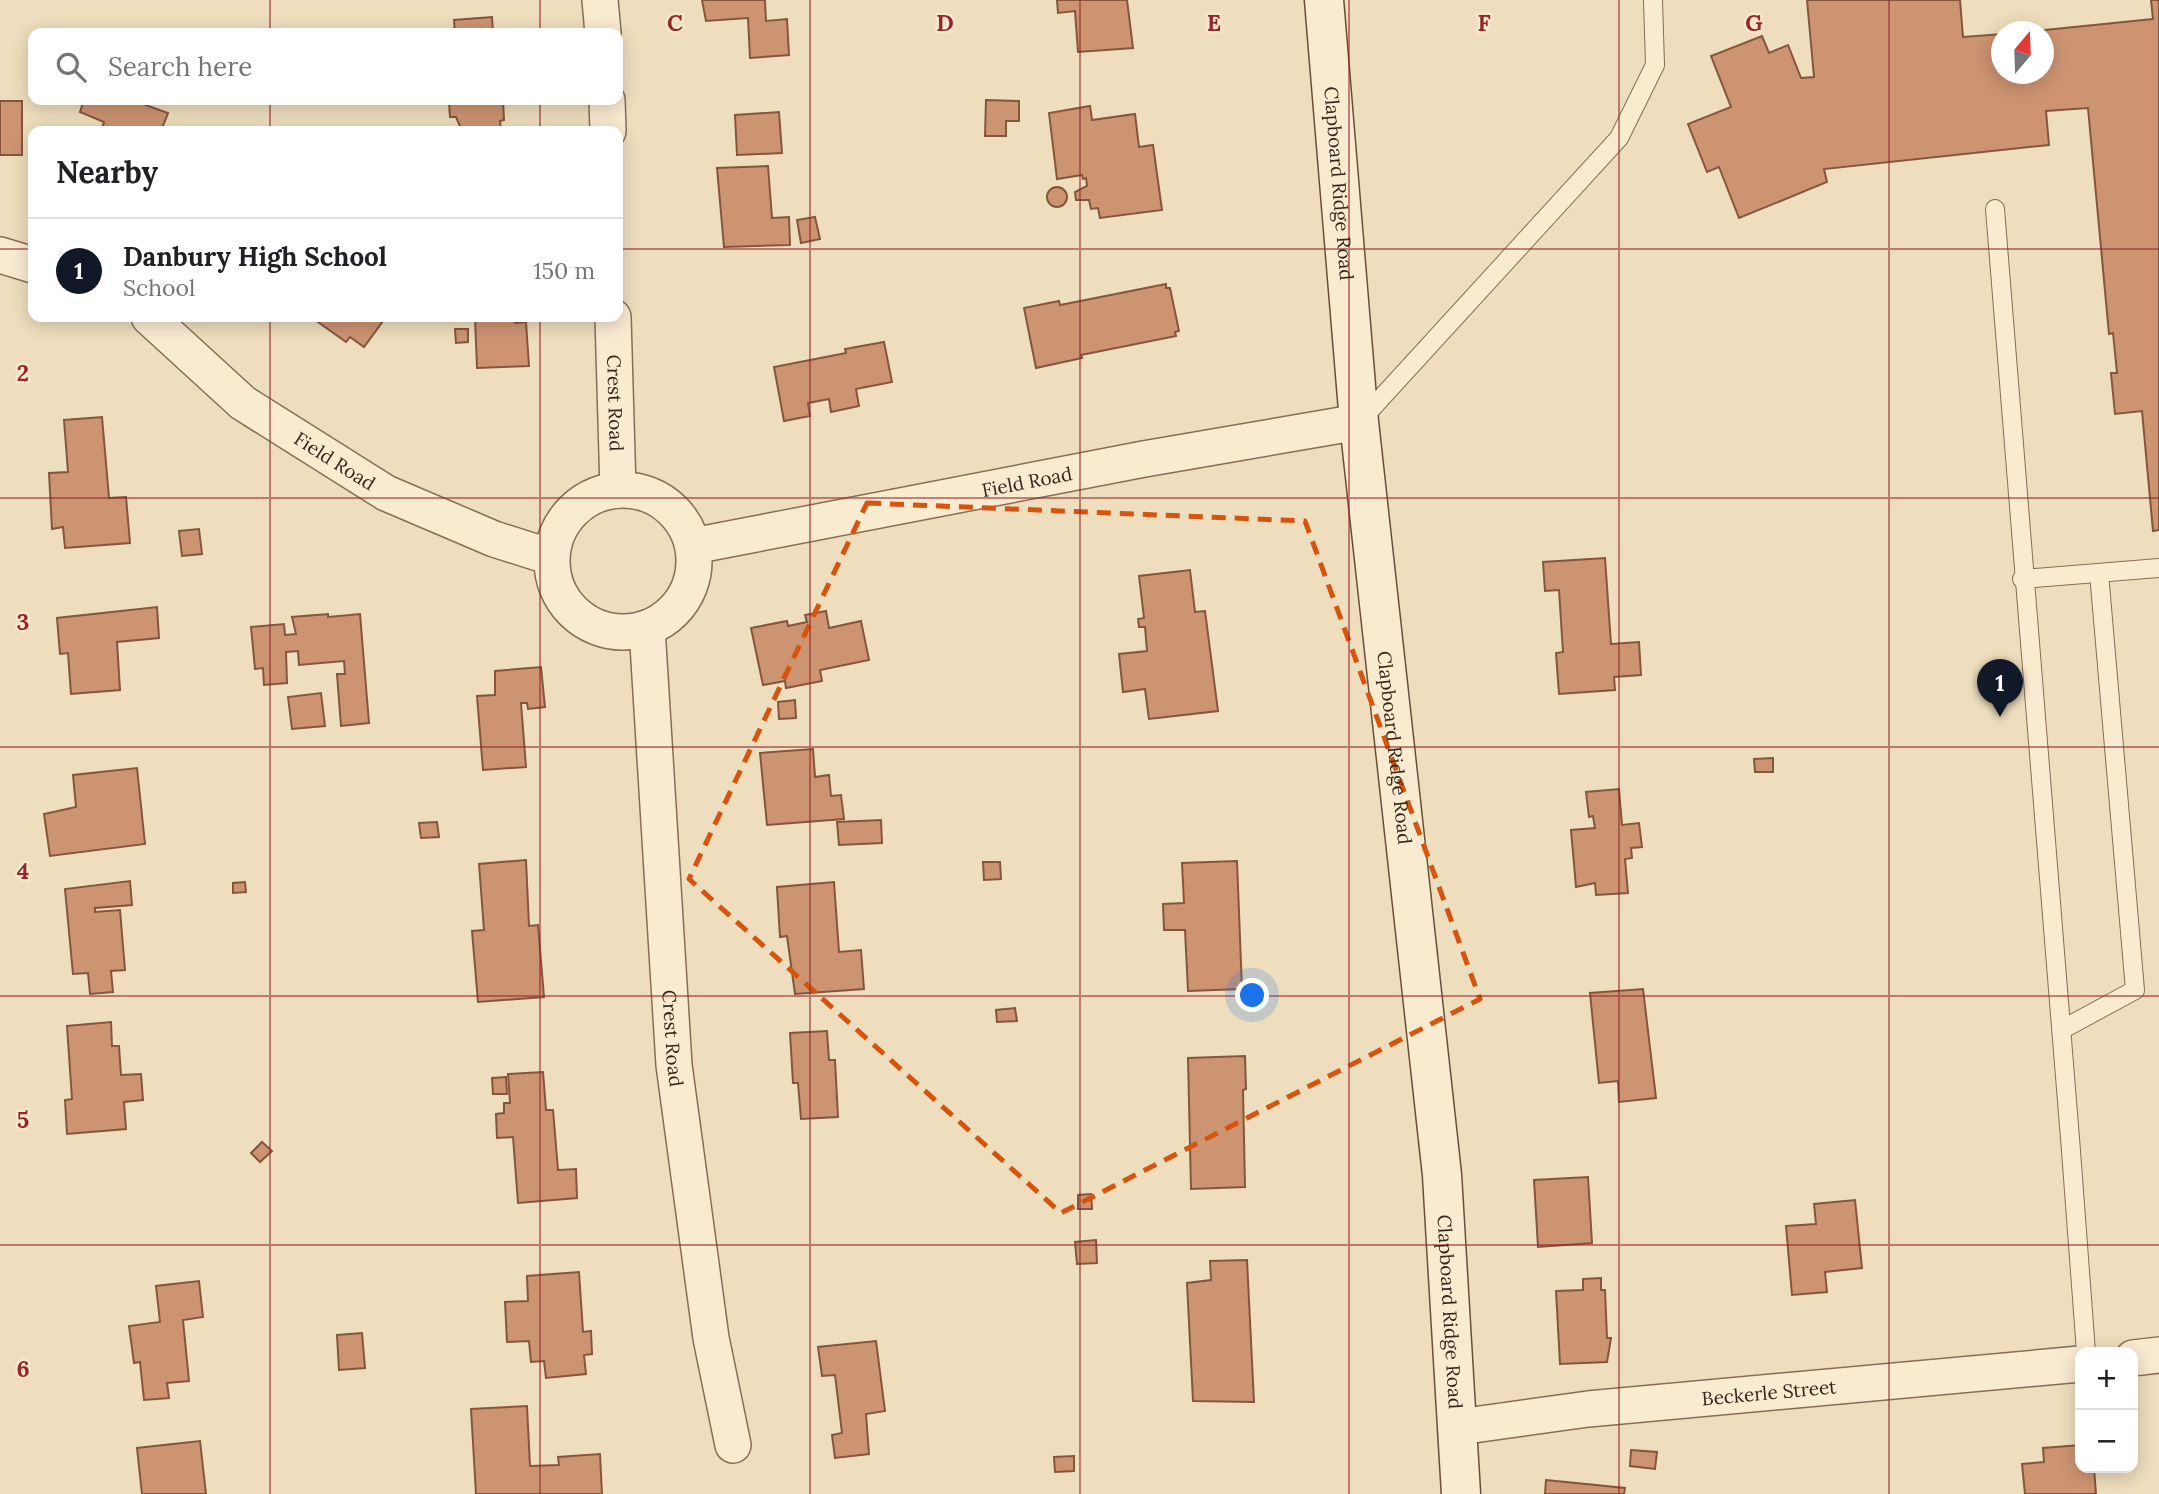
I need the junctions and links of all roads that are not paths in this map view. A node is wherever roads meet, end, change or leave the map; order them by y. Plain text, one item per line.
1 (600, 0) edge
2 (1324, 0) edge
3 (1653, 0) edge
4 (603, 28) edge
5 (607, 105) edge
6 (608, 126) edge
7 (1995, 209) dead end
8 (0, 255) edge
9 (28, 263) edge
10 (154, 322) edge
11 (613, 322) edge
12 (1359, 422) junction
13 (618, 490) junction
14 (693, 547) junction
15 (551, 557) junction
16 (2159, 568) edge
17 (2099, 573) junction
18 (2022, 579) junction
19 (647, 628) junction
20 (2063, 1029) junction
21 (2086, 1347) edge
22 (2159, 1355) edge
23 (2138, 1357) edge
24 (2075, 1364) edge
25 (1459, 1427) junction
26 (733, 1445) dead end
27 (1461, 1494) edge

1 - 4 street
2 - 12 main road, Clapboard Ridge Road
3 - 12 lane
5 - 6 street
7 - 18 lane
8 - 9 street
10 - 15 street, Field Road
11 - 13 street, Crest Road
12 - 14 street, Field Road
12 - 25 main road, Clapboard Ridge Road
13 - 14 street
13 - 15 street
14 - 19 street
15 - 19 street
16 - 17 lane
17 - 18 lane
17 - 20 lane
18 - 20 lane
19 - 26 street, Crest Road
20 - 21 lane
22 - 23 street
24 - 25 street, Beckerle Street
25 - 27 main road, Clapboard Ridge Road

